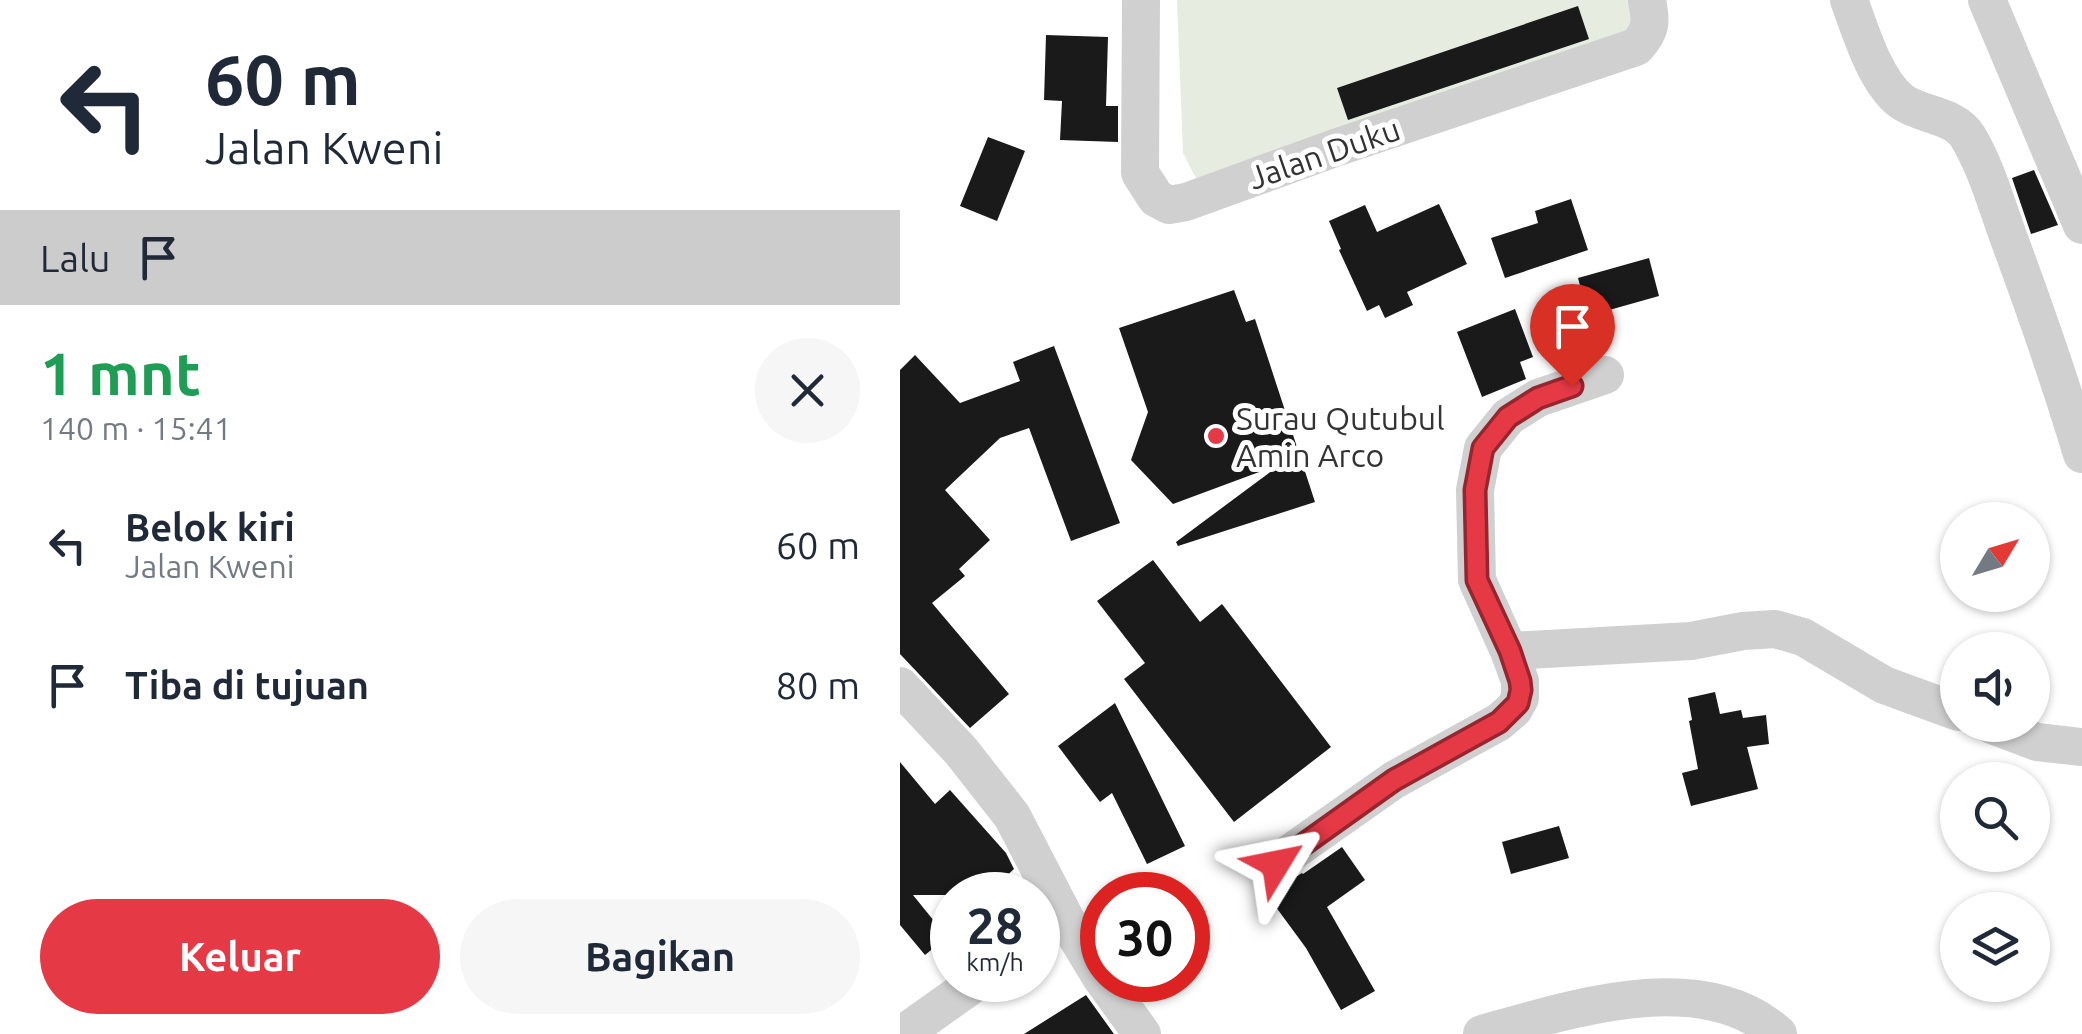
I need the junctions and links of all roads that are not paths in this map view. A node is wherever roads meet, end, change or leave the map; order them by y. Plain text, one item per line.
1 (1141, 0) edge
2 (1647, 0) edge
3 (1849, 0) edge
4 (1987, 0) edge
5 (2082, 225) edge
6 (1605, 375) dead end
7 (2082, 454) edge
8 (1510, 651) junction
9 (900, 686) edge
10 (1940, 705) edge
11 (2038, 742) edge
12 (2082, 747) edge
13 (1276, 864) dead end
14 (1032, 872) edge
15 (1060, 936) edge
16 (1080, 957) edge
17 (948, 1002) edge
18 (1119, 1002) edge
19 (903, 1034) edge
20 (1142, 1034) edge
21 (1482, 1034) edge
22 (1778, 1034) edge

1 - 2 street, Jalan Duku
3 - 7 street
4 - 5 street
6 - 8 street
8 - 10 street
8 - 13 street
9 - 14 street
11 - 12 street
15 - 16 street
17 - 19 street
18 - 20 street
21 - 22 street

